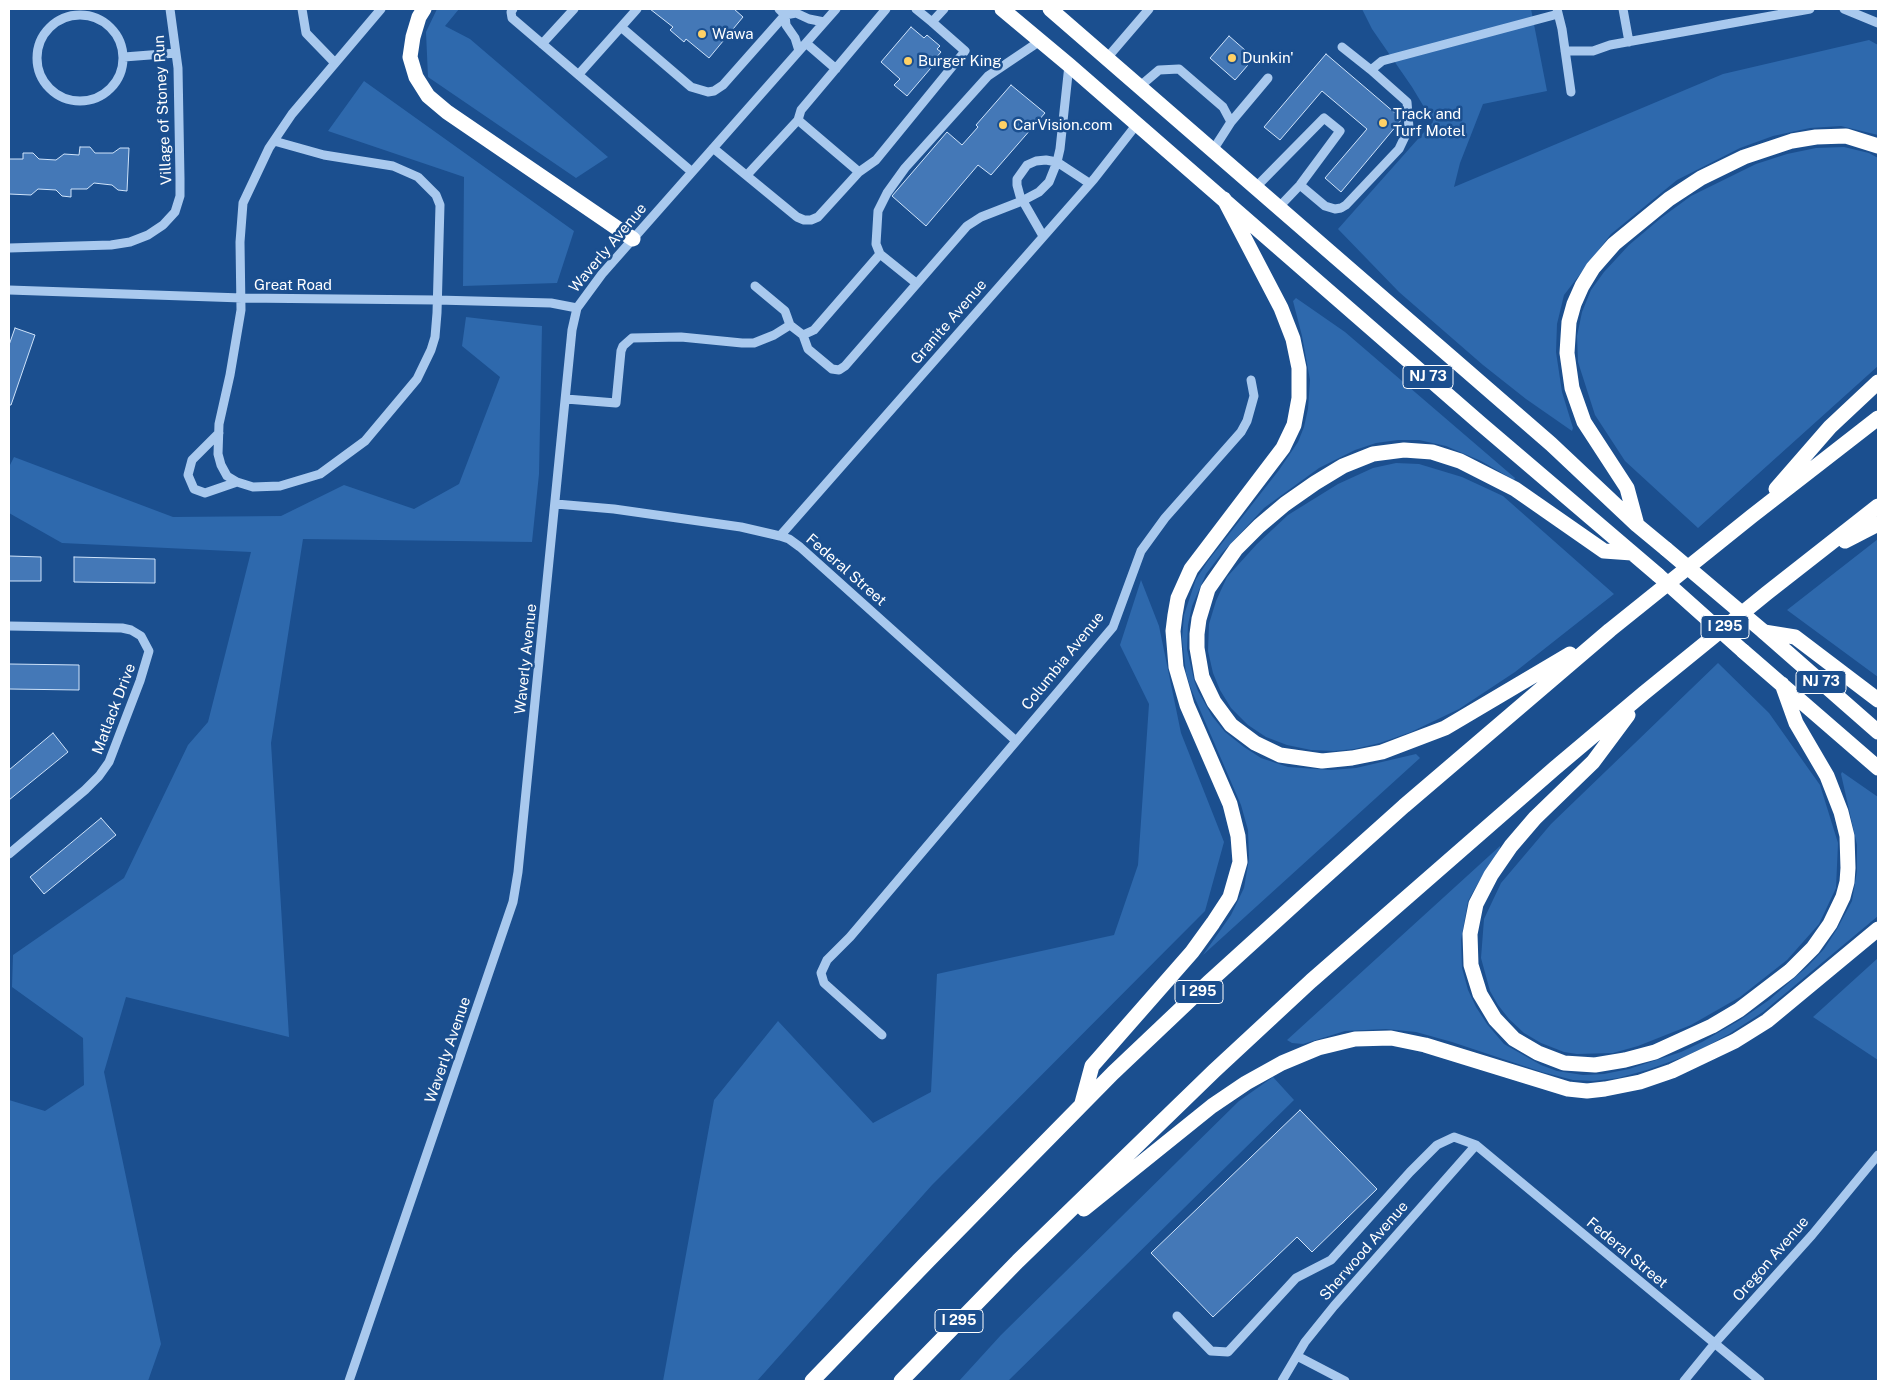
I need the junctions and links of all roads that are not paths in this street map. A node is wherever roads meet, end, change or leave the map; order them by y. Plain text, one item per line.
1 (170, 9) edge
2 (302, 9) edge
3 (380, 9) edge
4 (424, 9) edge
5 (512, 9) edge
6 (574, 9) edge
7 (637, 9) edge
8 (836, 9) edge
9 (886, 9) edge
10 (916, 9) edge
11 (944, 9) edge
12 (1002, 9) edge
13 (1149, 9) edge
14 (1623, 9) edge
15 (1810, 9) edge
16 (1844, 9) edge
17 (1055, 10) edge
18 (1557, 11) edge
19 (782, 12) edge
20 (824, 22) junction
21 (932, 22) junction
22 (1878, 23) edge
23 (621, 27) junction
24 (1040, 41) junction
25 (1628, 42) junction
26 (806, 43) junction
27 (542, 44) junction
28 (1342, 47) dead end
29 (800, 51) junction
30 (1565, 52) junction
31 (176, 53) junction
32 (124, 57) junction
33 (1107, 58) junction
34 (335, 62) junction
35 (1069, 65) junction
36 (836, 69) junction
37 (1371, 70) junction
38 (579, 74) junction
39 (1268, 78) dead end
40 (1139, 87) junction
41 (1571, 92) dead end
42 (798, 120) junction
43 (1231, 122) junction
44 (1136, 124) junction
45 (274, 141) junction
46 (1878, 146) edge
47 (713, 148) junction
48 (1213, 150) junction
49 (1057, 162) junction
50 (692, 172) junction
51 (859, 172) junction
52 (746, 175) junction
53 (1089, 183) junction
54 (1300, 185) junction
55 (1256, 188) junction
56 (1224, 199) junction
57 (1022, 201) junction
58 (1279, 207) junction
59 (1043, 236) junction
60 (633, 238) junction
61 (9, 248) edge
62 (880, 254) junction
63 (916, 283) junction
64 (755, 286) dead end
65 (9, 290) edge
66 (242, 298) junction
67 (437, 300) junction
68 (578, 308) junction
69 (790, 325) junction
70 (803, 335) junction
71 (1250, 380) dead end
72 (1878, 382) edge
73 (566, 399) junction
74 (1878, 418) edge
75 (219, 433) junction
76 (237, 482) junction
77 (556, 504) junction
78 (1878, 506) edge
79 (1752, 516) junction
80 (1637, 524) junction
81 (1878, 524) edge
82 (780, 536) junction
83 (1632, 553) junction
84 (1806, 562) junction
85 (9, 626) edge
86 (1610, 630) junction
87 (1764, 632) junction
88 (1782, 684) junction
89 (1644, 693) junction
90 (1878, 700) edge
91 (1878, 732) edge
92 (1015, 740) junction
93 (1878, 768) edge
94 (9, 854) edge
95 (1878, 929) edge
96 (882, 1036) dead end
97 (1082, 1104) junction
98 (1476, 1145) junction
99 (1878, 1155) edge
100 (1018, 1261) junction
101 (1177, 1316) dead end
102 (1715, 1344) junction
103 (1297, 1356) junction
104 (349, 1381) edge
105 (812, 1381) edge
106 (901, 1381) edge
107 (1282, 1381) edge
108 (1345, 1381) edge
109 (1684, 1381) edge
110 (1760, 1381) edge

1 - 31 street, Village of Stoney Run
2 - 34 street
3 - 34 street
4 - 60 highway
5 - 27 street
6 - 27 street
7 - 23 street
8 - 20 street, Waverly Avenue
9 - 36 street
10 - 21 street
11 - 21 street
12 - 24 highway, NJ 73
13 - 33 street
14 - 25 street
15 - 25 street
16 - 22 street
17 - 33 highway, NJ 73
18 - 30 street
18 - 37 street
19 - 20 street
19 - 23 street
19 - 29 street
20 - 26 street, Waverly Avenue
21 - 51 street
23 - 38 street
24 - 35 highway, NJ 73
24 - 62 street
25 - 30 street
26 - 29 street, Waverly Avenue
26 - 36 street
27 - 38 street
28 - 37 street
29 - 47 street, Waverly Avenue
30 - 41 street
31 - 32 street
31 - 61 street, Village of Stoney Run
32 - 32 street
33 - 40 highway, NJ 73
34 - 45 street
35 - 44 highway, NJ 73
35 - 49 street
36 - 42 street
37 - 54 street
38 - 50 street
39 - 43 street
40 - 43 street
40 - 48 highway, NJ 73
42 - 51 street
42 - 52 street
43 - 48 street
44 - 53 street, Granite Avenue
44 - 56 highway, NJ 73
45 - 66 street
45 - 67 street
46 - 80 highway
47 - 50 street, Waverly Avenue
47 - 52 street
48 - 55 highway, NJ 73
49 - 53 street
49 - 57 street
49 - 57 street
50 - 60 street, Waverly Avenue
51 - 52 street
53 - 59 street, Granite Avenue
54 - 55 street
54 - 58 street
55 - 58 highway, NJ 73
56 - 83 highway, NJ 73
56 - 97 highway
57 - 59 street
57 - 63 street
58 - 80 highway, NJ 73
59 - 82 street, Granite Avenue
60 - 68 street, Waverly Avenue
62 - 63 street
62 - 70 street
63 - 70 street
64 - 69 street
65 - 66 street, Great Road
66 - 67 street, Great Road
66 - 75 street
67 - 68 street, Great Road
67 - 76 street
68 - 73 street, Waverly Avenue
69 - 70 street
69 - 73 street
71 - 92 street, Columbia Avenue
72 - 79 highway
73 - 77 street, Waverly Avenue
74 - 79 highway, I 295
75 - 76 street
75 - 76 street
77 - 82 street, Federal Street
77 - 104 street, Waverly Avenue
78 - 84 highway, I 295
79 - 86 highway, I 295
80 - 87 highway, NJ 73, bridge
81 - 84 highway
82 - 92 street, Federal Street
83 - 86 highway
83 - 88 highway, NJ 73, bridge
84 - 89 highway, I 295
85 - 94 street, Matlack Drive
86 - 97 highway, I 295
87 - 90 highway
87 - 91 highway, NJ 73
88 - 89 highway
88 - 93 highway, NJ 73
89 - 100 highway, I 295
92 - 96 street, Columbia Avenue
95 - 100 highway
97 - 105 highway, I 295
98 - 101 street
98 - 102 street, Federal Street
98 - 103 street, Sherwood Avenue
99 - 102 street, Oregon Avenue
100 - 106 highway, I 295
102 - 109 street, Oregon Avenue
102 - 110 street, Federal Street
103 - 107 street, Sherwood Avenue
103 - 108 street

